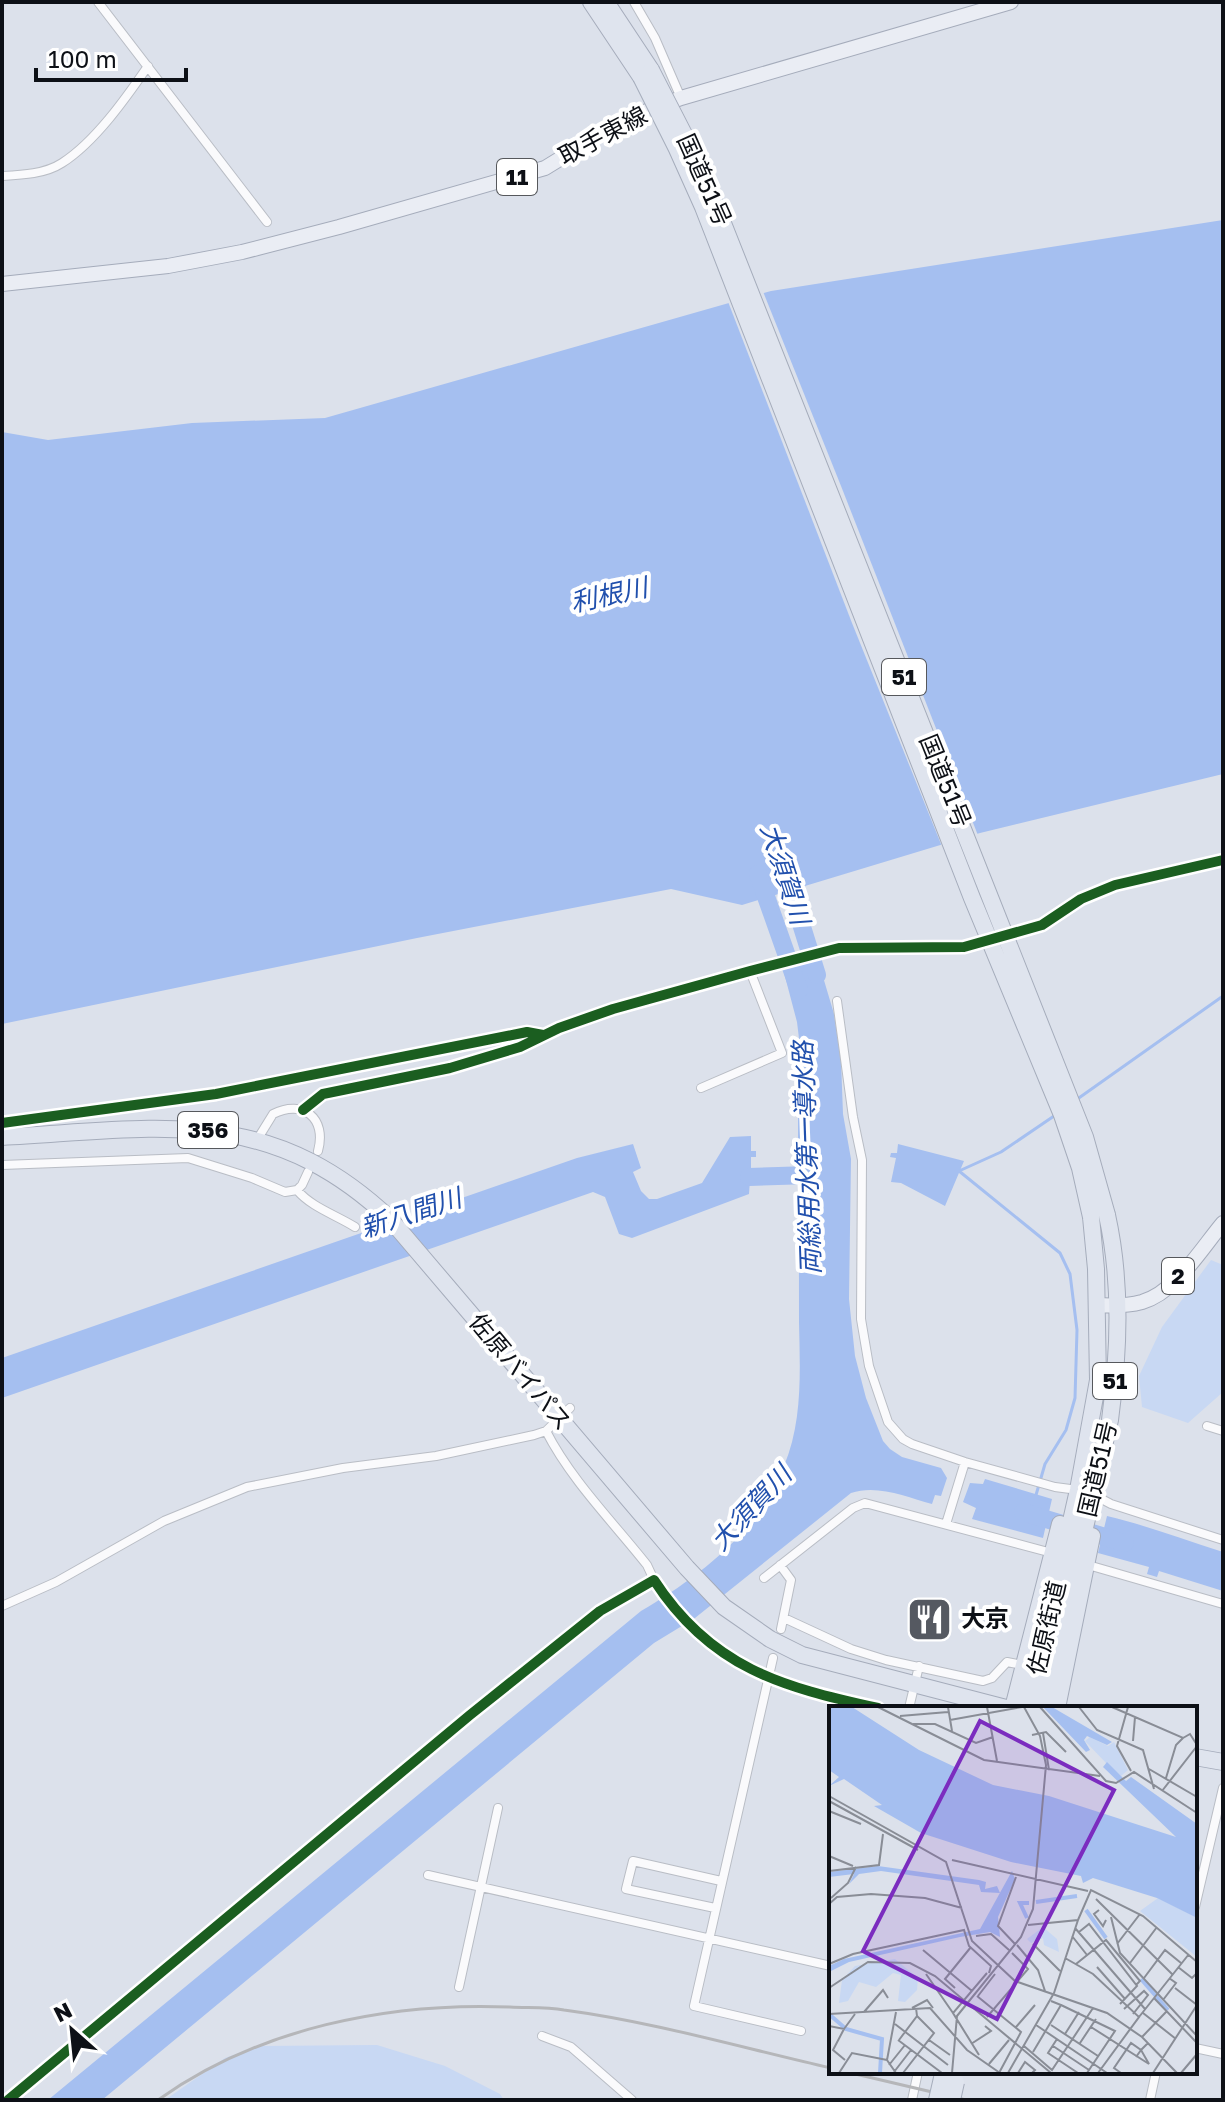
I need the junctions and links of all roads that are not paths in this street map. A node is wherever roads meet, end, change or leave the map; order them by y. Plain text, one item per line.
1 (98, 2) edge
2 (591, 2) edge
3 (606, 2) edge
4 (634, 2) edge
5 (1011, 2) edge
6 (148, 66) junction
7 (681, 98) junction
8 (2, 176) edge
9 (267, 222) dead end
10 (2, 284) edge
11 (1223, 860) edge
12 (750, 971) junction
13 (837, 1001) dead end
14 (701, 1088) dead end
15 (303, 1110) junction
16 (2, 1137) edge
17 (257, 1140) junction
18 (318, 1151) dead end
19 (2, 1165) edge
20 (308, 1172) dead end
21 (297, 1190) junction
22 (1099, 1216) junction
23 (1223, 1223) edge
24 (355, 1227) dead end
25 (1097, 1305) junction
26 (1117, 1306) junction
27 (565, 1413) junction
28 (1207, 1426) dead end
29 (546, 1431) junction
30 (1223, 1431) edge
31 (965, 1462) junction
32 (1084, 1497) junction
33 (946, 1524) junction
34 (1223, 1540) edge
35 (1071, 1552) junction
36 (780, 1565) junction
37 (764, 1578) dead end
38 (656, 1584) junction
39 (1223, 1604) edge
40 (2, 1606) edge
41 (784, 1618) junction
42 (781, 1629) dead end
43 (773, 1658) dead end
44 (1023, 1665) junction
45 (919, 1666) junction
46 (768, 1677) junction
47 (1042, 1681) junction
48 (914, 1685) junction
49 (869, 1706) edge
50 (909, 1706) edge
51 (998, 1706) edge
52 (1013, 1706) edge
53 (1030, 1706) edge
54 (1043, 1706) edge
55 (1057, 1706) edge
56 (1197, 1757) edge
57 (1223, 1762) edge
58 (1223, 1788) edge
59 (498, 1808) dead end
60 (428, 1875) dead end
61 (721, 1881) junction
62 (481, 1888) junction
63 (1197, 1898) edge
64 (715, 1908) junction
65 (709, 1940) junction
66 (829, 1966) edge
67 (459, 1987) dead end
68 (801, 2031) dead end
69 (542, 2036) dead end
70 (1197, 2048) edge
71 (1223, 2054) edge
72 (918, 2074) edge
73 (1156, 2074) edge
74 (950, 2076) edge
75 (8, 2100) edge
76 (632, 2100) edge
77 (912, 2100) edge
78 (937, 2100) edge
79 (952, 2100) edge
80 (1150, 2100) edge

1 - 6 street
2 - 22 highway, 国道51号 / 51, bridge
3 - 22 highway, 国道51号 / 51, bridge
4 - 7 street
5 - 7 main road, 取手東線 / 11
6 - 8 street
6 - 9 street
7 - 10 main road, 取手東線 / 11
11 - 12 street
12 - 14 street
12 - 15 street
13 - 31 street
15 - 17 street
15 - 18 street
16 - 17 highway, 佐原バイパス / 356
17 - 27 highway, 佐原バイパス / 356
19 - 21 street
20 - 21 street
21 - 24 street
22 - 25 highway, 国道51号 / 51
22 - 26 highway, 国道51号 / 51
23 - 26 main road, 2
25 - 26 main road, 2
25 - 32 highway, 国道51号 / 51
26 - 32 highway, 国道51号 / 51
27 - 29 street
27 - 48 highway, 佐原バイパス / 356
28 - 30 street
29 - 38 street
29 - 40 street
31 - 32 street
31 - 33 street
32 - 34 street
32 - 35 highway
32 - 35 highway
33 - 35 street
33 - 36 street
35 - 39 street
35 - 44 highway
35 - 47 highway, 佐原街道
35 - 55 highway
36 - 37 street
36 - 41 street
38 - 46 street
38 - 75 street
41 - 42 street
41 - 45 street
43 - 46 street
44 - 45 street
44 - 52 highway
45 - 48 street
46 - 49 street
46 - 61 street
47 - 53 highway, 佐原街道
47 - 54 highway, 佐原街道
48 - 50 street
48 - 51 highway, 佐原バイパス / 356
56 - 57 highway
58 - 63 street
59 - 62 street
60 - 62 street
61 - 64 street
61 - 64 street
62 - 65 street
62 - 67 street
64 - 65 street
65 - 66 street
65 - 68 street
69 - 76 street
70 - 71 street
72 - 77 street
73 - 80 street
74 - 78 highway, bridge
74 - 79 highway, bridge

